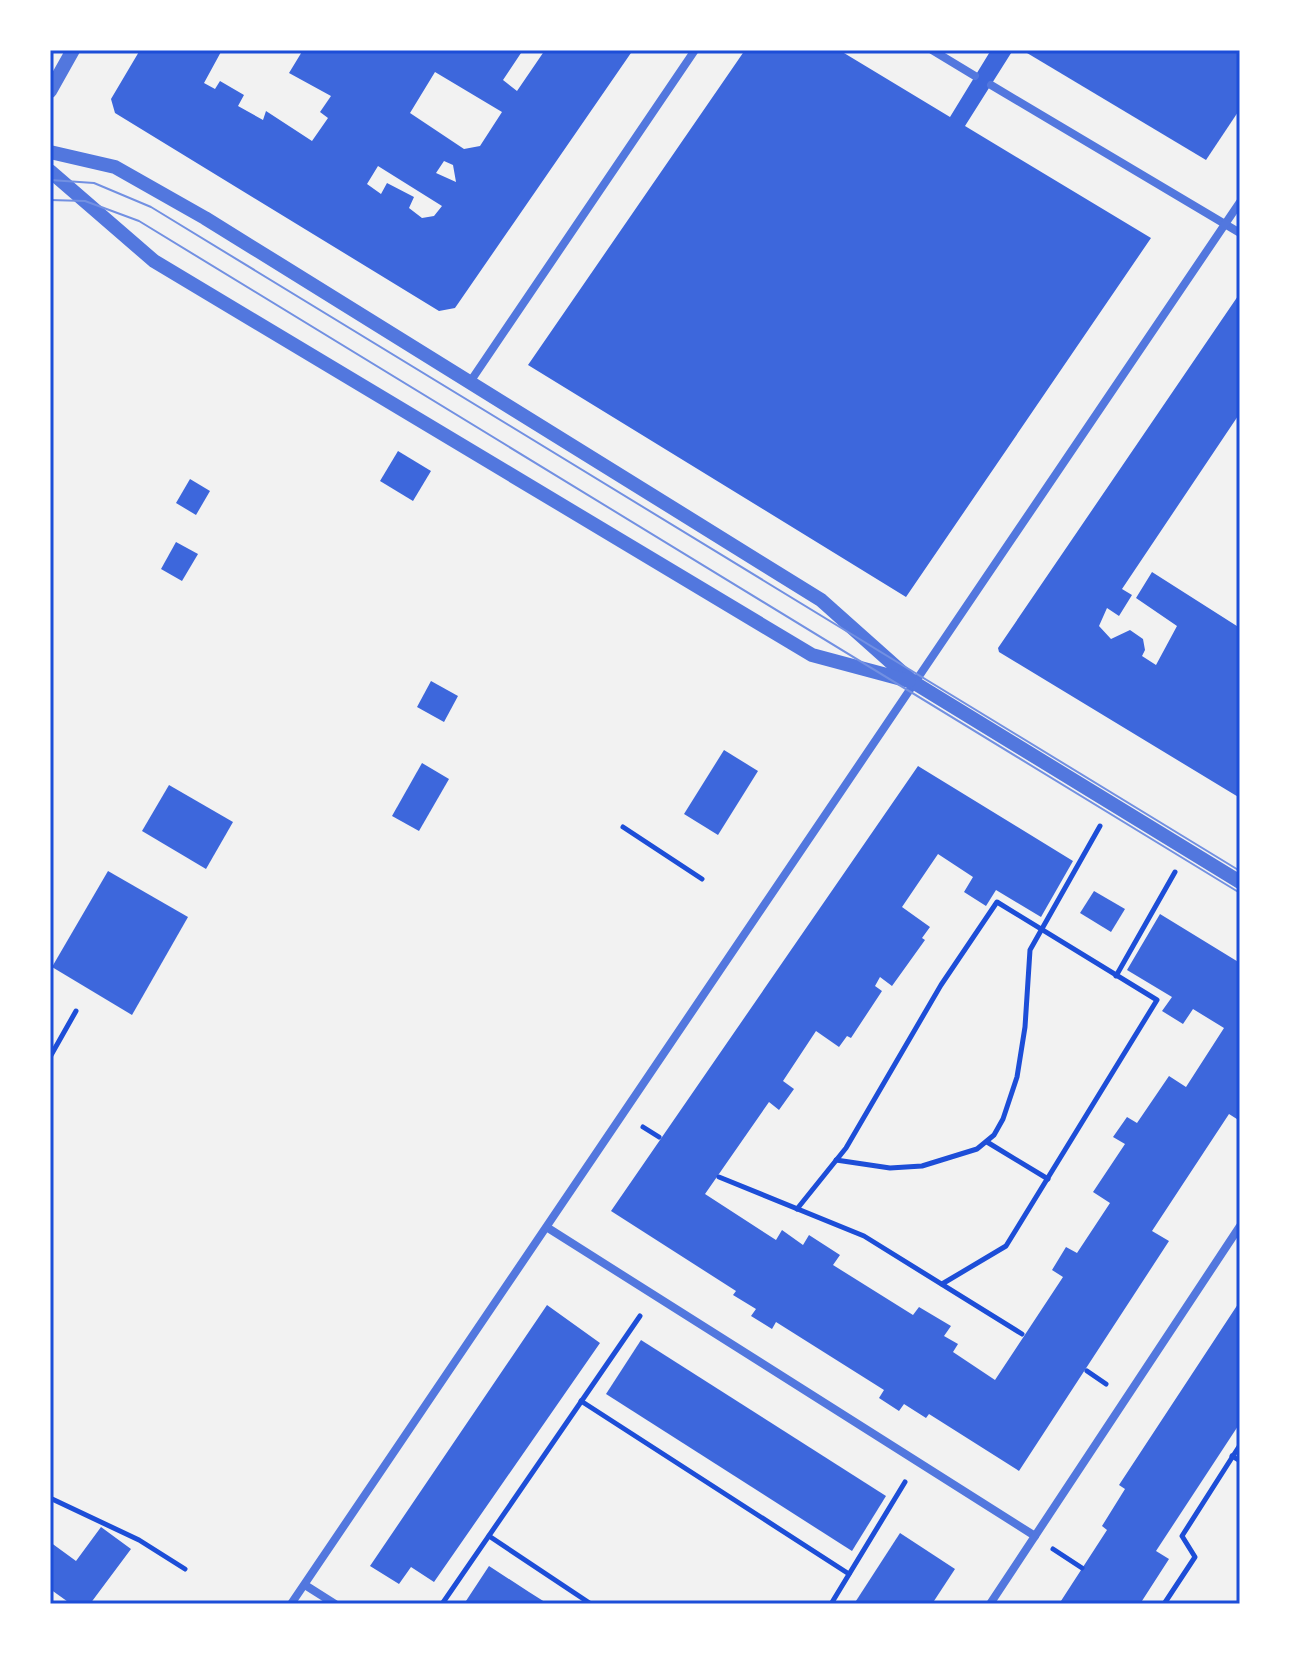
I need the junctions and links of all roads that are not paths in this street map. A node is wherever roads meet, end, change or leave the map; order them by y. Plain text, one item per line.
1 (73, 50) edge
2 (695, 50) edge
3 (932, 50) edge
4 (975, 76) dead end
5 (991, 85) dead end
6 (50, 91) edge
7 (50, 152) edge
8 (50, 171) edge
9 (1240, 202) edge
10 (1225, 224) junction
11 (1240, 233) edge
12 (470, 382) junction
13 (913, 682) junction
14 (1240, 882) edge
15 (1240, 1226) edge
16 (548, 1228) junction
17 (1035, 1536) junction
18 (305, 1585) junction
19 (291, 1604) edge
20 (335, 1604) edge
21 (990, 1604) edge

1 - 6 street
2 - 12 street
3 - 4 street
5 - 10 street
7 - 12 street
8 - 13 street
9 - 10 street
10 - 11 street
10 - 13 street
12 - 13 street
13 - 14 street
13 - 16 street
15 - 17 street
16 - 17 street
16 - 18 street
17 - 21 street
18 - 19 street
18 - 20 street

